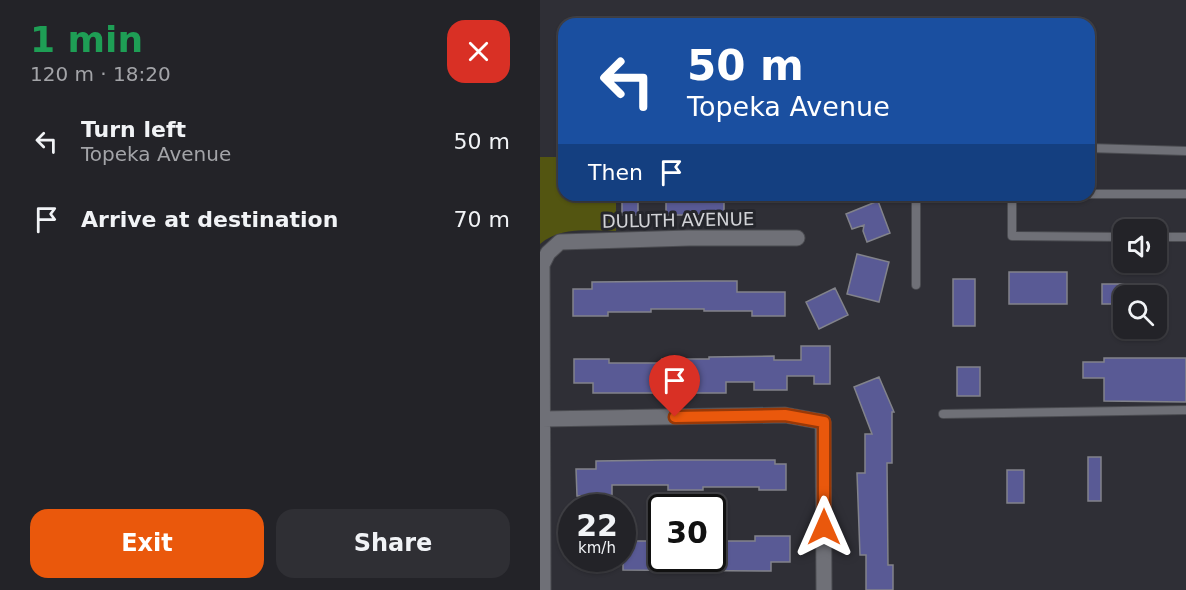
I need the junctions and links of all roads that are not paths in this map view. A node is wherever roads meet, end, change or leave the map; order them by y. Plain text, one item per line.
1 (1095, 148) edge
2 (1186, 151) edge
3 (1095, 194) edge
4 (1186, 194) edge
5 (916, 201) edge
6 (1012, 201) edge
7 (1113, 237) edge
8 (1167, 237) edge
9 (1186, 237) edge
10 (797, 238) dead end
11 (916, 285) dead end
12 (1186, 410) edge
13 (943, 414) dead end
14 (542, 419) junction
15 (543, 590) edge
16 (824, 590) edge

1 - 2 lane
3 - 4 lane
5 - 11 lane
6 - 7 lane
8 - 9 lane
10 - 14 street, DULUTH AVENUE
12 - 13 lane
14 - 15 street
14 - 16 street

